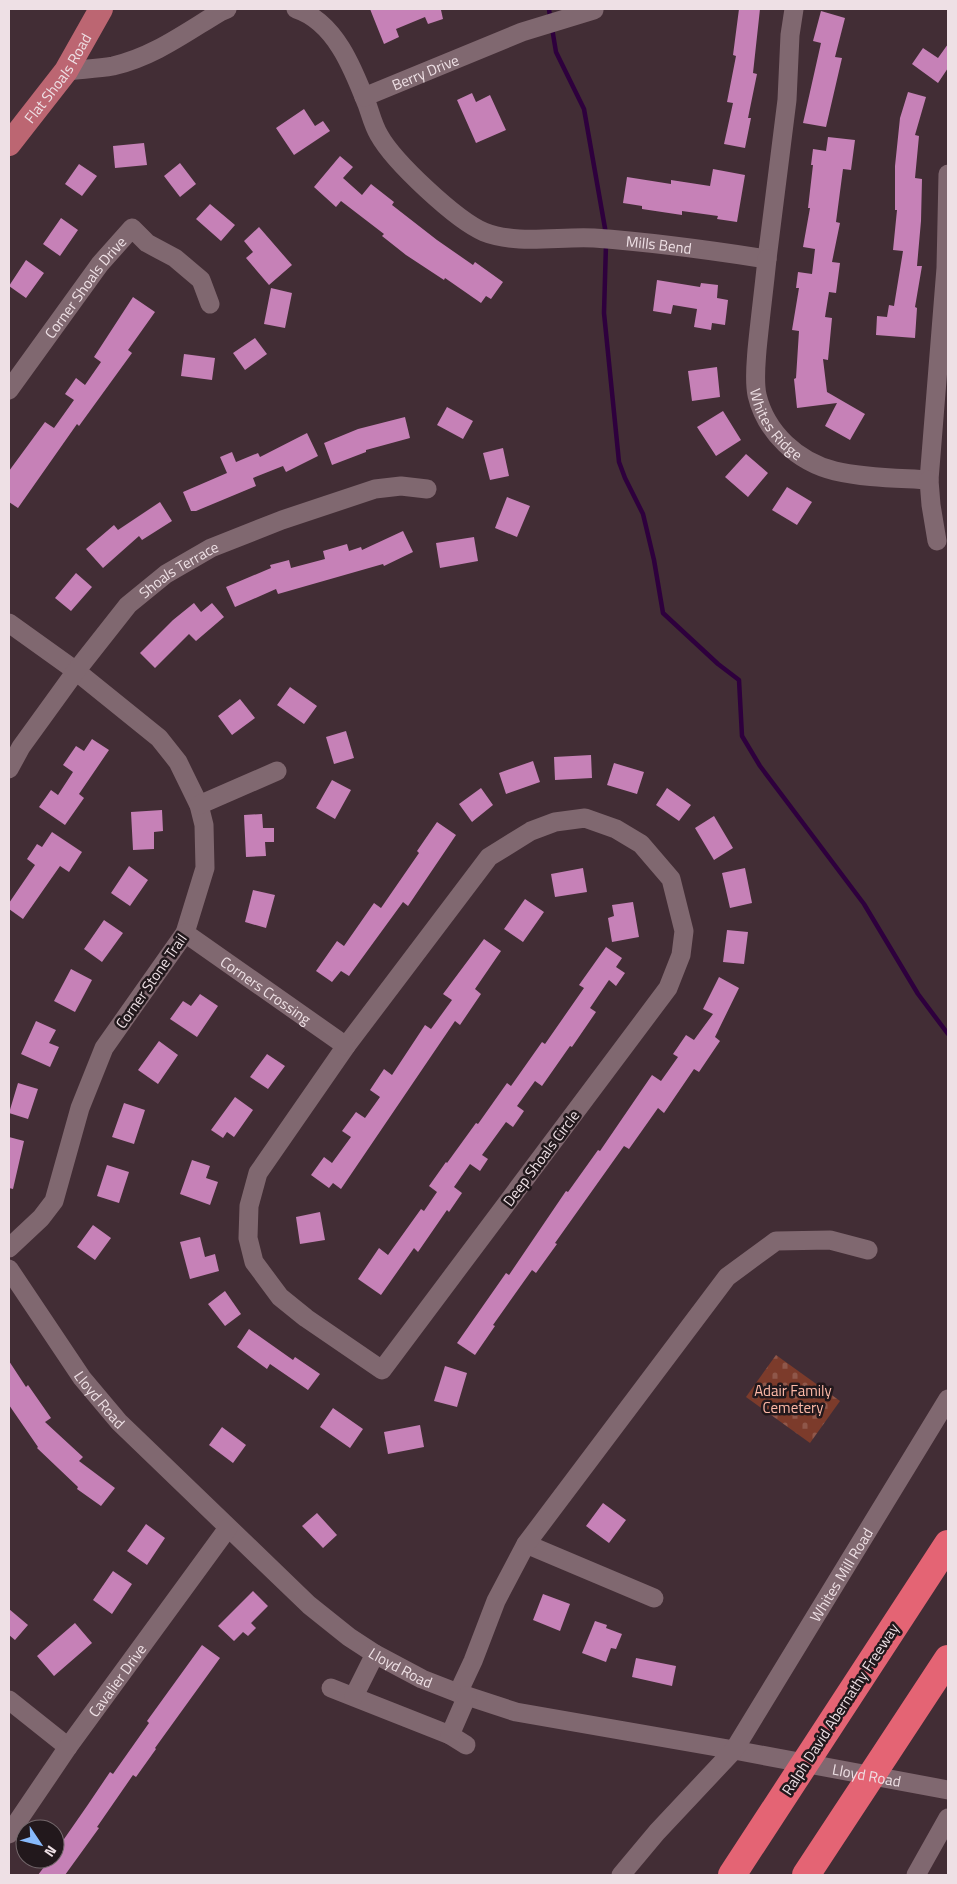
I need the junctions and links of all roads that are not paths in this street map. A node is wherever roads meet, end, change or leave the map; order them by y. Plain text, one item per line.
1 (101, 9) edge
2 (227, 9) edge
3 (296, 9) edge
4 (794, 9) edge
5 (594, 10) dead end
6 (66, 70) junction
7 (364, 97) junction
8 (10, 140) edge
9 (948, 174) edge
10 (767, 259) junction
11 (210, 304) dead end
12 (9, 390) edge
13 (930, 480) junction
14 (426, 489) dead end
15 (937, 542) dead end
16 (9, 623) edge
17 (76, 671) junction
18 (9, 769) edge
19 (277, 771) dead end
20 (199, 805) junction
21 (185, 933) junction
22 (346, 1046) junction
23 (9, 1248) edge
24 (868, 1250) dead end
25 (9, 1269) edge
26 (948, 1399) edge
27 (228, 1528) junction
28 (526, 1544) junction
29 (948, 1544) edge
30 (654, 1598) dead end
31 (375, 1654) junction
32 (948, 1658) edge
33 (331, 1688) dead end
34 (463, 1695) junction
35 (354, 1696) junction
36 (9, 1700) edge
37 (450, 1735) junction
38 (466, 1745) dead end
39 (68, 1747) junction
40 (734, 1750) junction
41 (940, 1788) edge
42 (948, 1818) edge
43 (9, 1834) edge
44 (621, 1875) edge
45 (732, 1875) edge
46 (806, 1875) edge
47 (916, 1875) edge

1 - 6 main road, Flat Shoals Road
2 - 6 street
3 - 7 street
4 - 10 street
5 - 7 street, Berry Drive
6 - 8 main road, Flat Shoals Road
7 - 10 street, Mills Bend
9 - 13 street
10 - 13 street, Whites Ridge
11 - 12 street, Corner Shoals Drive
13 - 15 street
14 - 17 street, Shoals Terrace
16 - 17 street, Corner Stone Trail
17 - 18 street, Shoals Terrace
17 - 20 street, Corner Stone Trail
19 - 20 street
20 - 21 street, Corner Stone Trail
21 - 22 street, Corners Crossing
21 - 23 street, Corner Stone Trail
22 - 22 street, Deep Shoals Circle
24 - 28 street
25 - 27 street, Lloyd Road
26 - 40 street, Whites Mill Road
27 - 31 street, Lloyd Road
27 - 39 street, Cavalier Drive
28 - 30 street
28 - 34 street
29 - 45 highway, Ralph David Abernathy Freeway
31 - 34 street, Lloyd Road
31 - 35 street
32 - 46 highway
33 - 35 street
34 - 37 street
34 - 40 street, Lloyd Road
35 - 37 street
36 - 39 street
37 - 38 street
39 - 43 street, Cavalier Drive
40 - 41 street, Lloyd Road
40 - 44 street, Whites Mill Road
42 - 47 street

